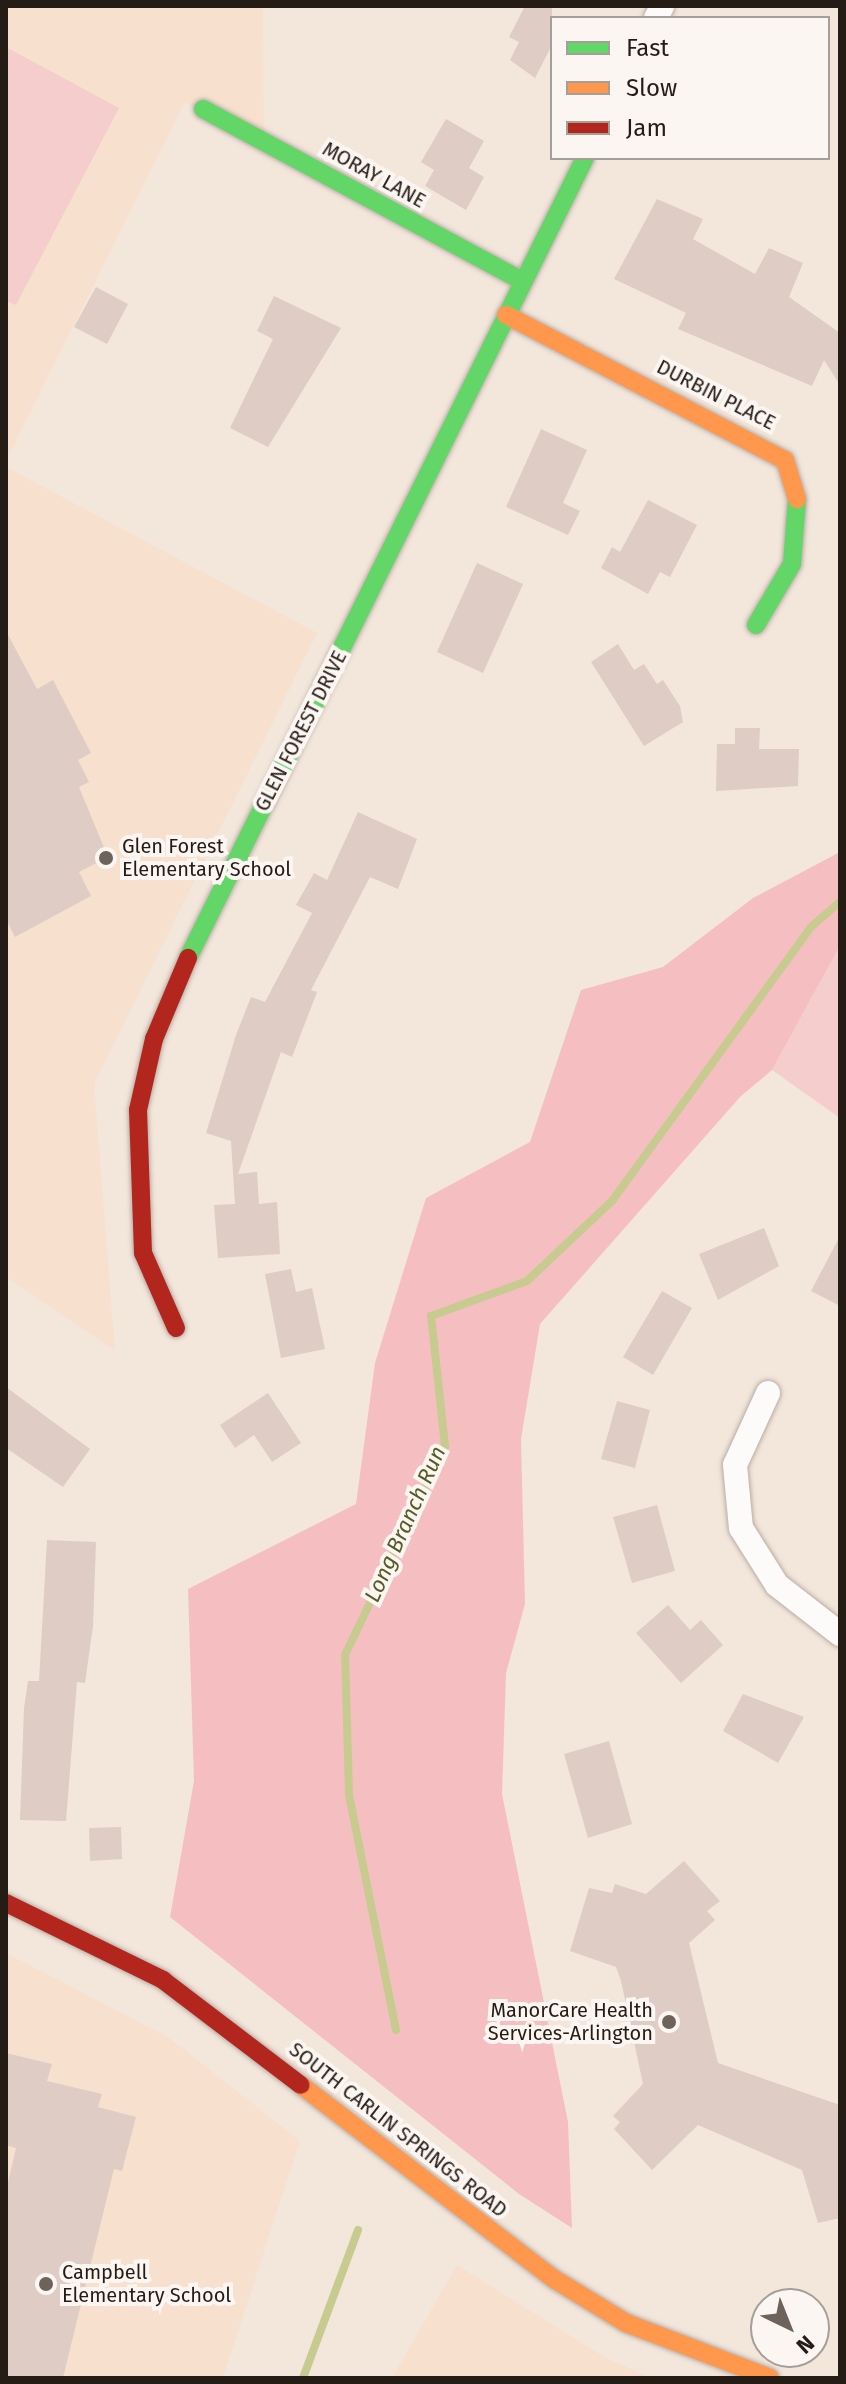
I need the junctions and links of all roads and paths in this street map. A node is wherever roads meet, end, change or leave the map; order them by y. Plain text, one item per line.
1 (203, 109) dead end
2 (584, 160) edge
3 (523, 281) junction
4 (506, 315) junction
5 (756, 625) dead end
6 (176, 1328) dead end
7 (768, 1393) dead end
8 (840, 1634) edge
9 (6, 1903) edge
10 (770, 2378) edge

1 - 3 street, MORAY LANE
2 - 3 street, GLEN FOREST DRIVE
3 - 4 street, GLEN FOREST DRIVE
4 - 5 street, DURBIN PLACE
4 - 6 street, GLEN FOREST DRIVE
7 - 8 street
9 - 10 street, SOUTH CARLIN SPRINGS ROAD

